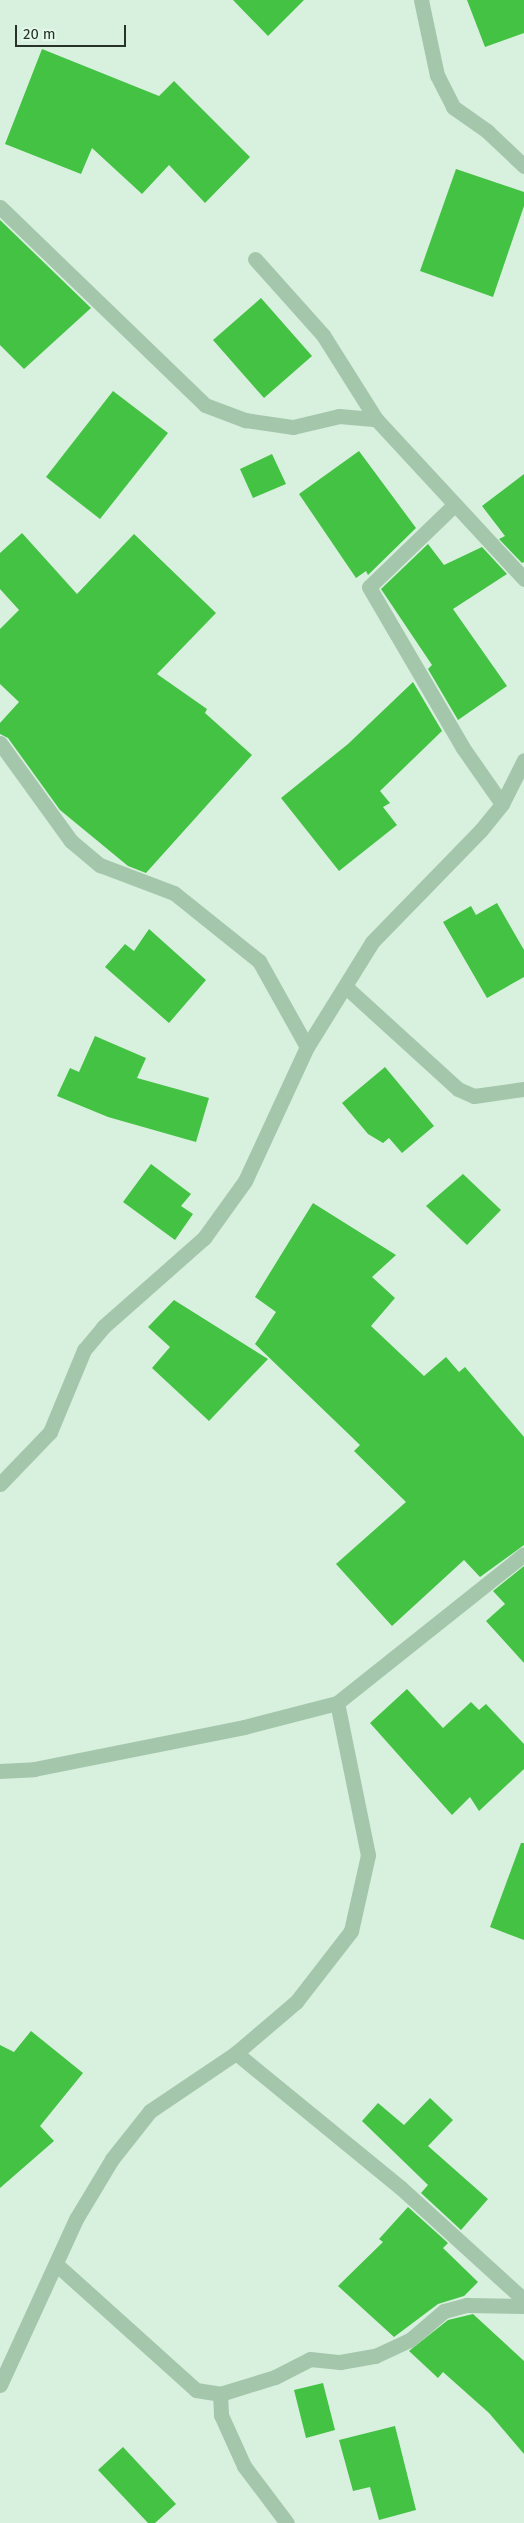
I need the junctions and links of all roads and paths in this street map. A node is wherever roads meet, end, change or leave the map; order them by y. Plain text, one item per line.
1 (421, 0) edge
2 (524, 166) edge
3 (0, 207) edge
4 (255, 260) dead end
5 (376, 419) junction
6 (454, 505) junction
7 (524, 579) edge
8 (0, 743) edge
9 (524, 760) edge
10 (502, 804) junction
11 (346, 988) junction
12 (307, 1047) junction
13 (524, 1089) edge
14 (0, 1484) edge
15 (524, 1554) edge
16 (337, 1703) junction
17 (0, 1771) edge
18 (236, 2053) junction
19 (56, 2264) junction
20 (523, 2298) edge
21 (0, 2385) edge
22 (220, 2394) junction
23 (287, 2523) edge

1 - 2 street
3 - 5 street
4 - 5 street
5 - 6 street
6 - 7 street
6 - 10 street
8 - 12 street
9 - 10 street
10 - 11 street
11 - 12 street
11 - 13 street
12 - 14 street
15 - 16 street
16 - 17 street
16 - 18 street
18 - 19 street
18 - 20 street
19 - 21 street
19 - 22 street
20 - 22 street
22 - 23 street

